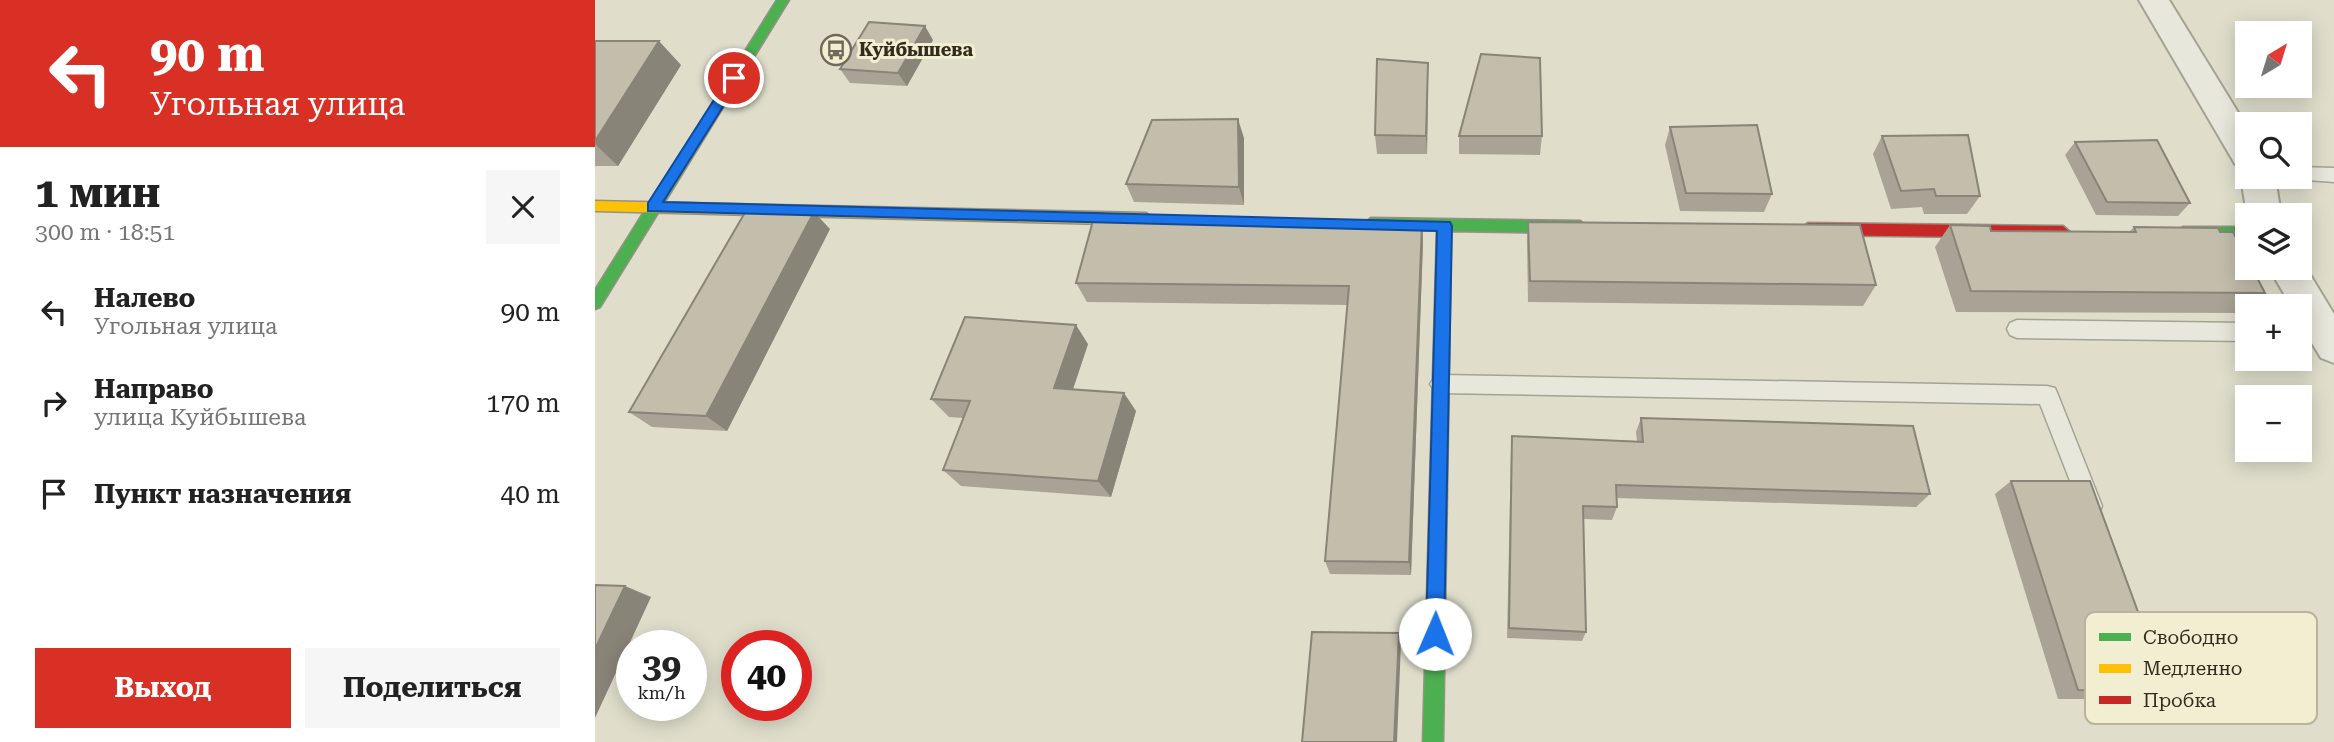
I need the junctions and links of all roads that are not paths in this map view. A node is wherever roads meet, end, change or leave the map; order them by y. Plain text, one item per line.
1 (783, 0) edge
2 (2154, 0) edge
3 (2235, 135) edge
4 (2312, 174) edge
5 (2334, 175) edge
6 (595, 206) edge
7 (653, 207) junction
8 (1166, 219) edge
9 (1361, 224) edge
10 (1444, 226) junction
11 (1595, 227) edge
12 (1787, 229) edge
13 (2085, 232) edge
14 (2166, 233) edge
15 (2235, 233) edge
16 (2293, 280) edge
17 (595, 303) edge
18 (2017, 329) dead end
19 (2235, 332) edge
20 (2320, 338) edge
21 (1441, 384) junction
22 (2098, 523) edge
23 (1433, 742) edge

1 - 7 street
2 - 3 street
4 - 5 lane
6 - 7 street
7 - 8 street
7 - 17 street
9 - 10 street
10 - 11 street
10 - 21 street
12 - 13 street
14 - 15 street
16 - 20 street
18 - 19 lane
21 - 22 lane
21 - 23 street

